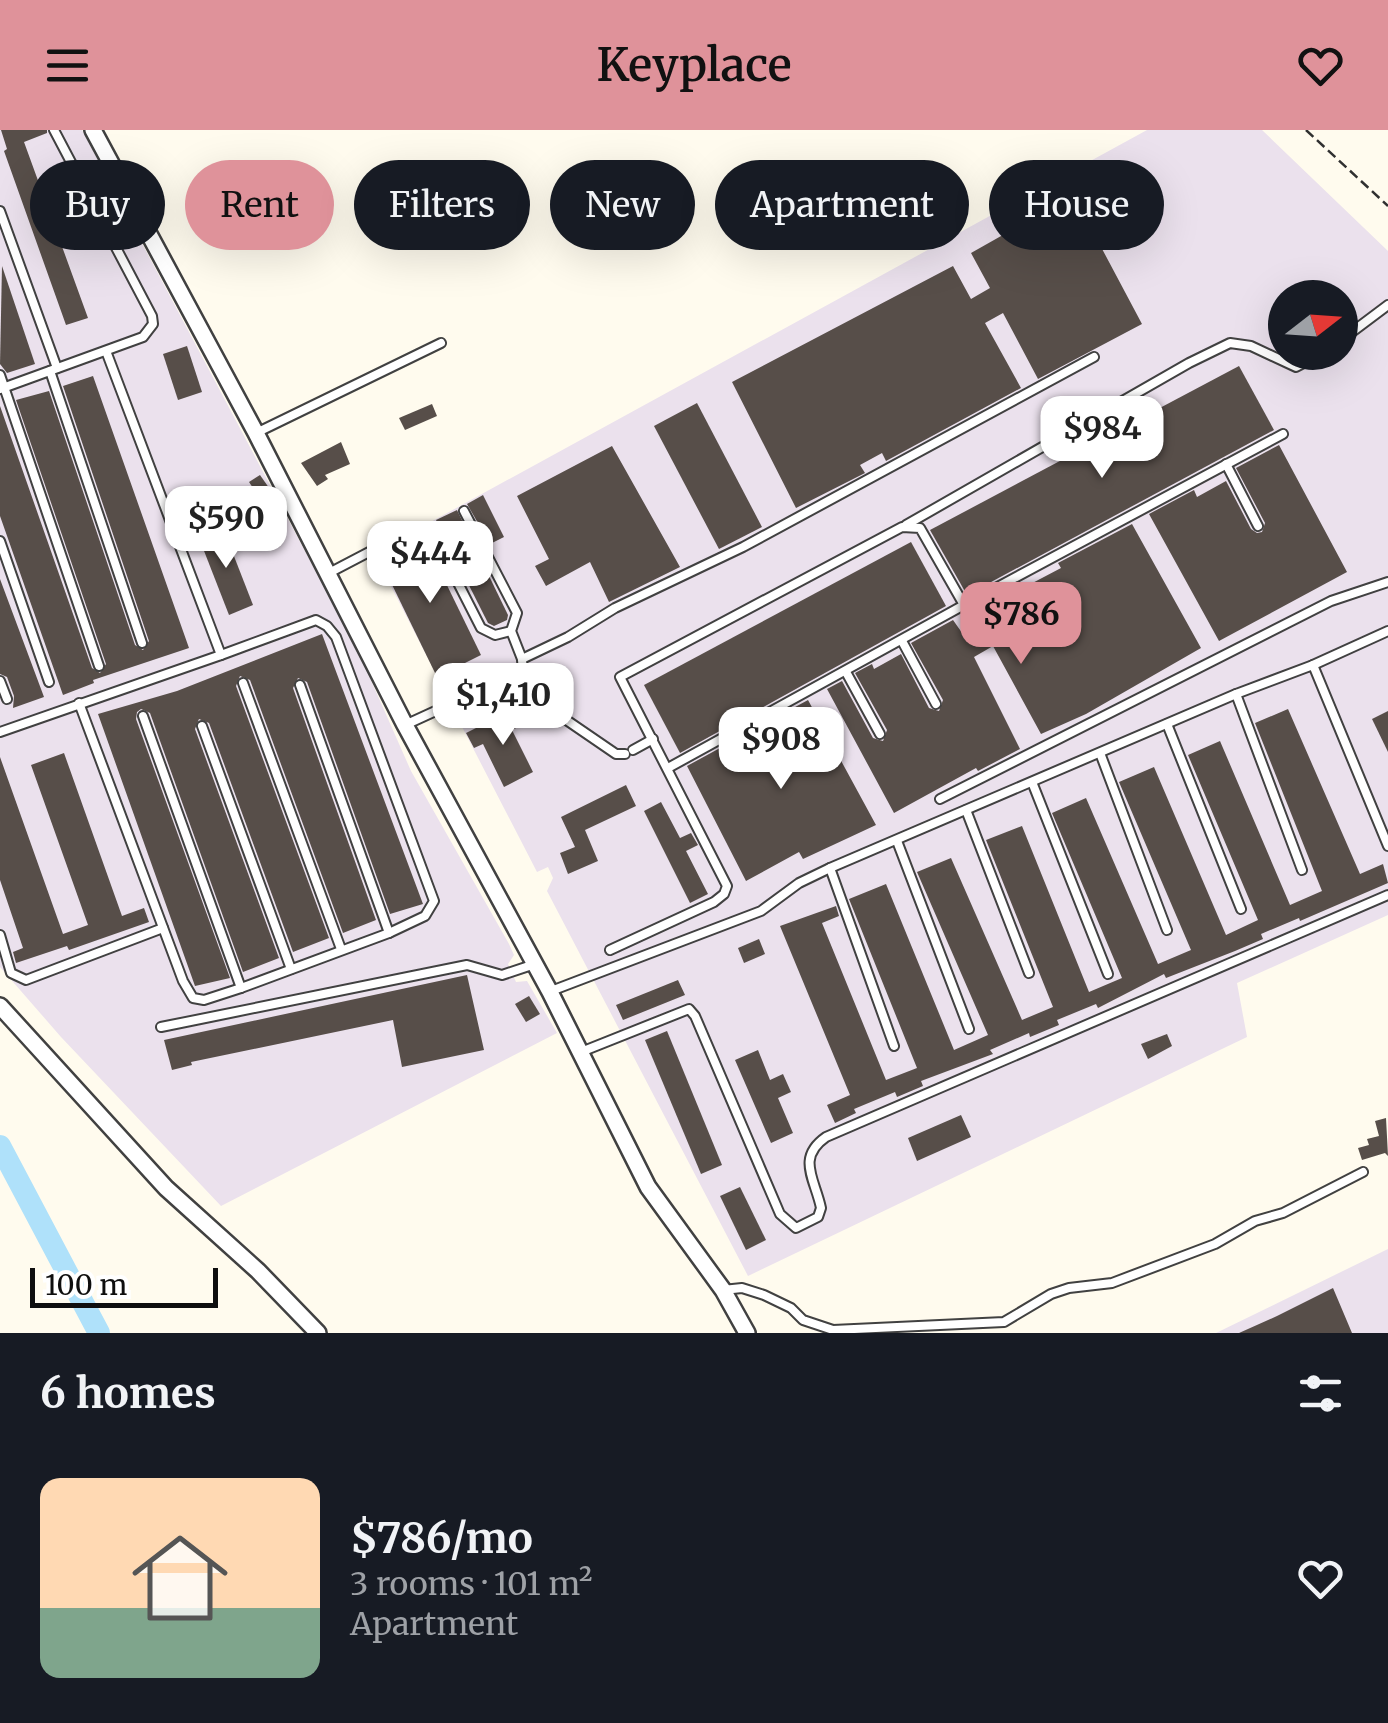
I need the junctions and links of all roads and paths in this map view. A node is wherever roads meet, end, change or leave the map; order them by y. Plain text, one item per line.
1 (54, 130) edge
2 (93, 130) edge
3 (1306, 130) edge
4 (1388, 206) edge
5 (0, 210) edge
6 (1388, 305) edge
7 (1358, 328) edge
8 (441, 344) dead end
9 (106, 351) junction
10 (1268, 354) edge
11 (1094, 357) dead end
12 (54, 370) junction
13 (0, 375) edge
14 (2, 388) edge
15 (256, 432) junction
16 (1283, 434) dead end
17 (1226, 464) junction
18 (464, 510) dead end
19 (1258, 526) dead end
20 (902, 527) junction
21 (431, 530) dead end
22 (0, 541) edge
23 (371, 551) dead end
24 (327, 574) junction
25 (1388, 582) edge
26 (964, 605) junction
27 (511, 631) junction
28 (1388, 631) edge
29 (902, 641) junction
30 (142, 642) dead end
31 (222, 654) junction
32 (522, 659) junction
33 (99, 666) dead end
34 (1312, 666) junction
35 (846, 672) junction
36 (0, 681) edge
37 (49, 682) dead end
38 (243, 683) dead end
39 (300, 685) dead end
40 (524, 691) junction
41 (1236, 694) junction
42 (7, 699) dead end
43 (79, 704) junction
44 (936, 704) dead end
45 (143, 716) dead end
46 (1167, 724) junction
47 (405, 725) junction
48 (202, 726) dead end
49 (0, 732) edge
50 (880, 734) dead end
51 (653, 739) junction
52 (1100, 752) junction
53 (668, 768) junction
54 (1032, 782) junction
55 (940, 800) dead end
56 (966, 810) junction
57 (898, 841) junction
58 (1388, 846) edge
59 (830, 868) junction
60 (1302, 870) dead end
61 (1388, 894) edge
62 (1241, 909) dead end
63 (162, 928) junction
64 (1167, 930) dead end
65 (389, 933) junction
66 (0, 935) edge
67 (341, 949) junction
68 (610, 950) dead end
69 (535, 964) junction
70 (291, 969) junction
71 (1029, 973) dead end
72 (1108, 974) dead end
73 (241, 988) junction
74 (550, 992) junction
75 (0, 1006) edge
76 (161, 1027) dead end
77 (969, 1029) dead end
78 (894, 1046) dead end
79 (581, 1052) junction
80 (1363, 1172) dead end
81 (723, 1290) junction
82 (318, 1333) edge
83 (747, 1333) edge

1 - 9 lane
2 - 15 street
3 - 4 path
5 - 12 lane
6 - 7 lane
8 - 15 lane
9 - 12 lane
9 - 31 lane
10 - 20 lane
11 - 32 lane
12 - 14 lane
12 - 30 lane
13 - 14 lane
14 - 33 lane
15 - 24 street
16 - 17 lane
17 - 19 lane
17 - 26 lane
18 - 27 lane
20 - 26 lane
20 - 51 lane
21 - 27 lane
22 - 37 lane
23 - 24 lane
24 - 47 street
25 - 55 lane
26 - 29 lane
27 - 32 lane
28 - 34 lane
29 - 35 lane
29 - 44 lane
31 - 43 lane
31 - 65 lane
32 - 40 lane
34 - 41 lane
34 - 58 lane
35 - 50 lane
35 - 53 lane
36 - 42 lane
38 - 67 lane
39 - 65 lane
40 - 47 lane
40 - 51 lane
41 - 46 lane
41 - 60 lane
43 - 49 lane
43 - 63 lane
45 - 73 lane
46 - 52 lane
46 - 62 lane
47 - 69 street
48 - 70 lane
51 - 53 lane
52 - 54 lane
52 - 64 lane
53 - 68 lane
54 - 56 lane
54 - 72 lane
56 - 57 lane
56 - 71 lane
57 - 59 lane
57 - 77 lane
59 - 74 lane
59 - 78 lane
61 - 79 lane
63 - 66 lane
63 - 73 lane
65 - 67 lane
67 - 70 lane
69 - 74 street
69 - 76 lane
70 - 73 lane
74 - 79 street
75 - 82 street
79 - 81 street
80 - 81 lane
81 - 83 street

